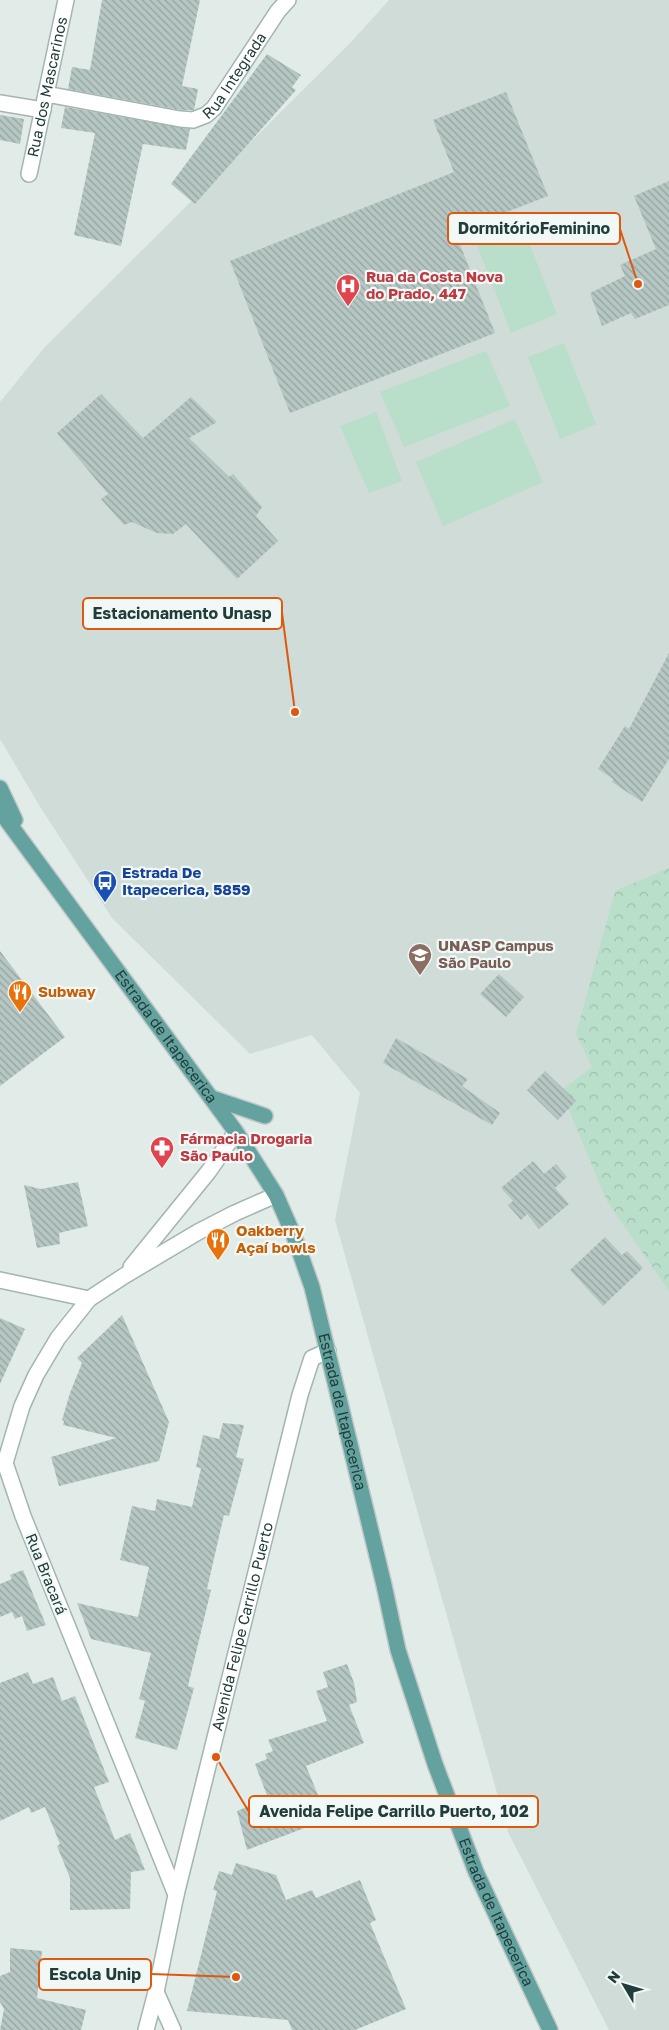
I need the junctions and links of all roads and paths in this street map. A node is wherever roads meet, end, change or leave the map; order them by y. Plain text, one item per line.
1 (66, 0) edge
2 (288, 0) edge
3 (46, 94) junction
4 (0, 103) edge
5 (43, 110) junction
6 (29, 174) dead end
7 (0, 788) edge
8 (0, 810) edge
9 (27, 847) junction
10 (212, 1098) junction
11 (265, 1116) dead end
12 (236, 1132) junction
13 (276, 1195) junction
14 (124, 1276) junction
15 (0, 1280) edge
16 (89, 1299) junction
17 (328, 1350) junction
18 (3, 1464) edge
19 (176, 1895) junction
20 (156, 1992) junction
21 (146, 2030) edge
22 (173, 2030) edge
23 (550, 2030) edge

1 - 3 street, Rua dos Mascarinos
2 - 3 street, Rua Integrada
3 - 5 street, Rua dos Mascarinos
4 - 5 street
5 - 6 street, Rua dos Mascarinos
7 - 9 main road, Estrada de Itapecerica
8 - 9 main road, Estrada de Itapecerica
9 - 10 main road, Estrada de Itapecerica
10 - 11 main road
10 - 12 main road, Estrada de Itapecerica
12 - 13 main road, Estrada de Itapecerica
12 - 14 street, Rua Bracará
13 - 14 street, Rua Bracará
13 - 17 main road, Estrada de Itapecerica
14 - 16 street, Rua Bracará
15 - 16 street
16 - 18 street, Rua Bracará
17 - 19 street, Avenida Felipe Carrillo Puerto
17 - 23 main road, Estrada de Itapecerica
18 - 19 street, Rua Bracará
19 - 20 street, Avenida Felipe Carrillo Puerto
20 - 21 street, Avenida Felipe Carrillo Puerto
20 - 22 street

